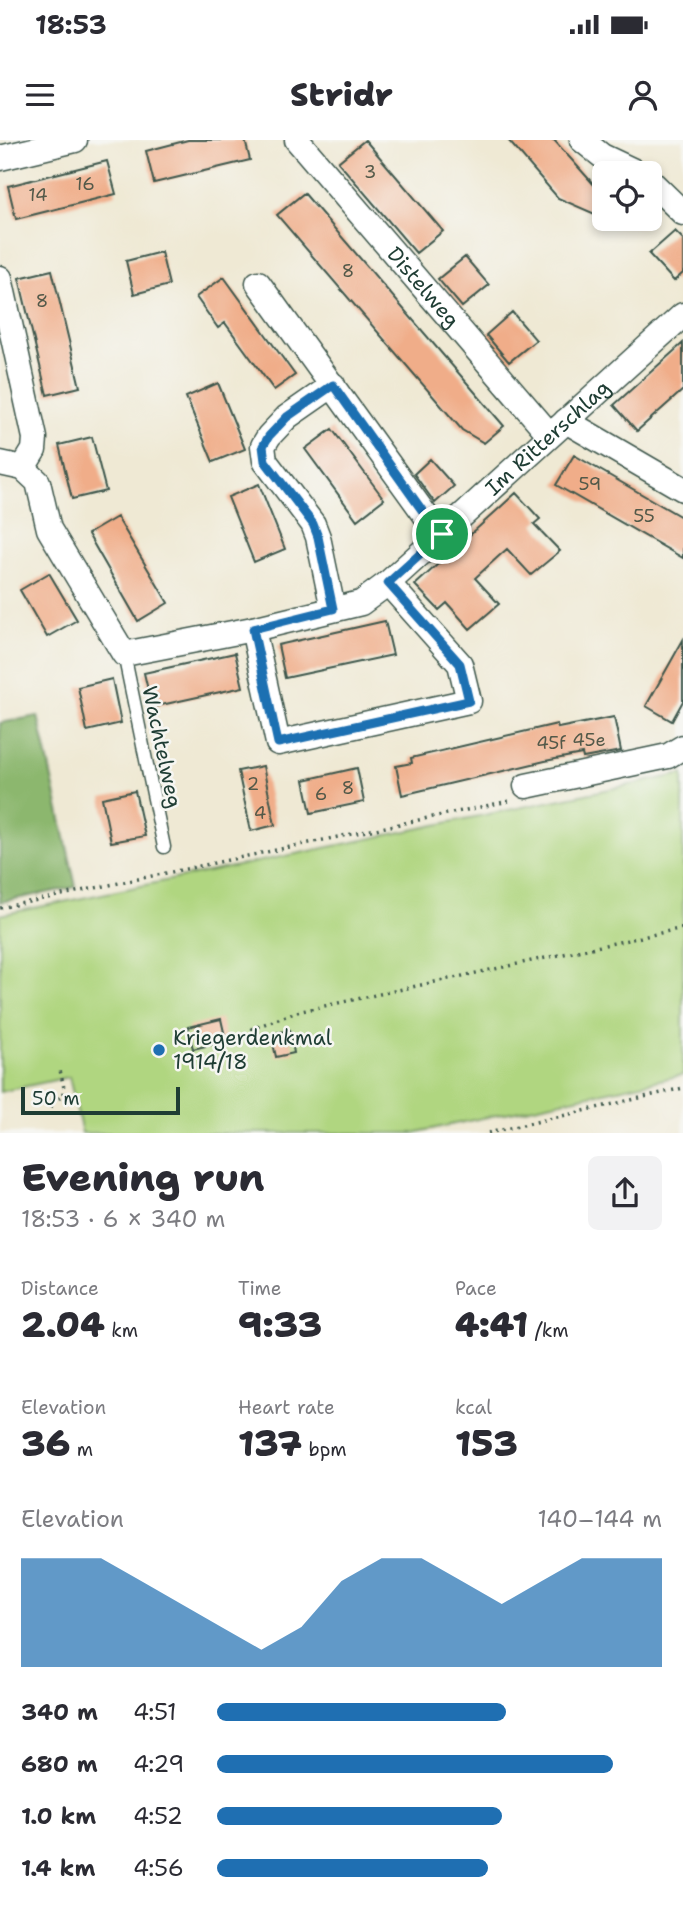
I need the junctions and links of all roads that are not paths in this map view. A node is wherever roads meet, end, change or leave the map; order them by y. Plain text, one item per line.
1 (75, 140) edge
2 (297, 140) edge
3 (592, 143) edge
4 (0, 158) edge
5 (612, 161) edge
6 (662, 193) edge
7 (683, 213) edge
8 (0, 278) edge
9 (258, 283) dead end
10 (683, 315) edge
11 (333, 385) junction
12 (558, 428) junction
13 (12, 465) edge
14 (683, 489) edge
15 (442, 534) junction
16 (388, 583) junction
17 (333, 609) junction
18 (253, 629) junction
19 (124, 654) junction
20 (683, 747) edge
21 (522, 793) road end
22 (164, 847) dead end

1 - 4 street
2 - 12 street, Distelweg
3 - 5 street
6 - 7 street
8 - 13 street
9 - 11 street
10 - 12 street, Im Ritterschlag
11 - 15 street
11 - 17 street
12 - 14 street, Distelweg
12 - 15 street, Im Ritterschlag
13 - 19 street
15 - 16 street, Im Ritterschlag
16 - 17 street, Im Ritterschlag
16 - 18 street
17 - 18 street, Im Ritterschlag
18 - 19 street, Im Ritterschlag
19 - 22 lane, Wachtelweg
20 - 21 street

